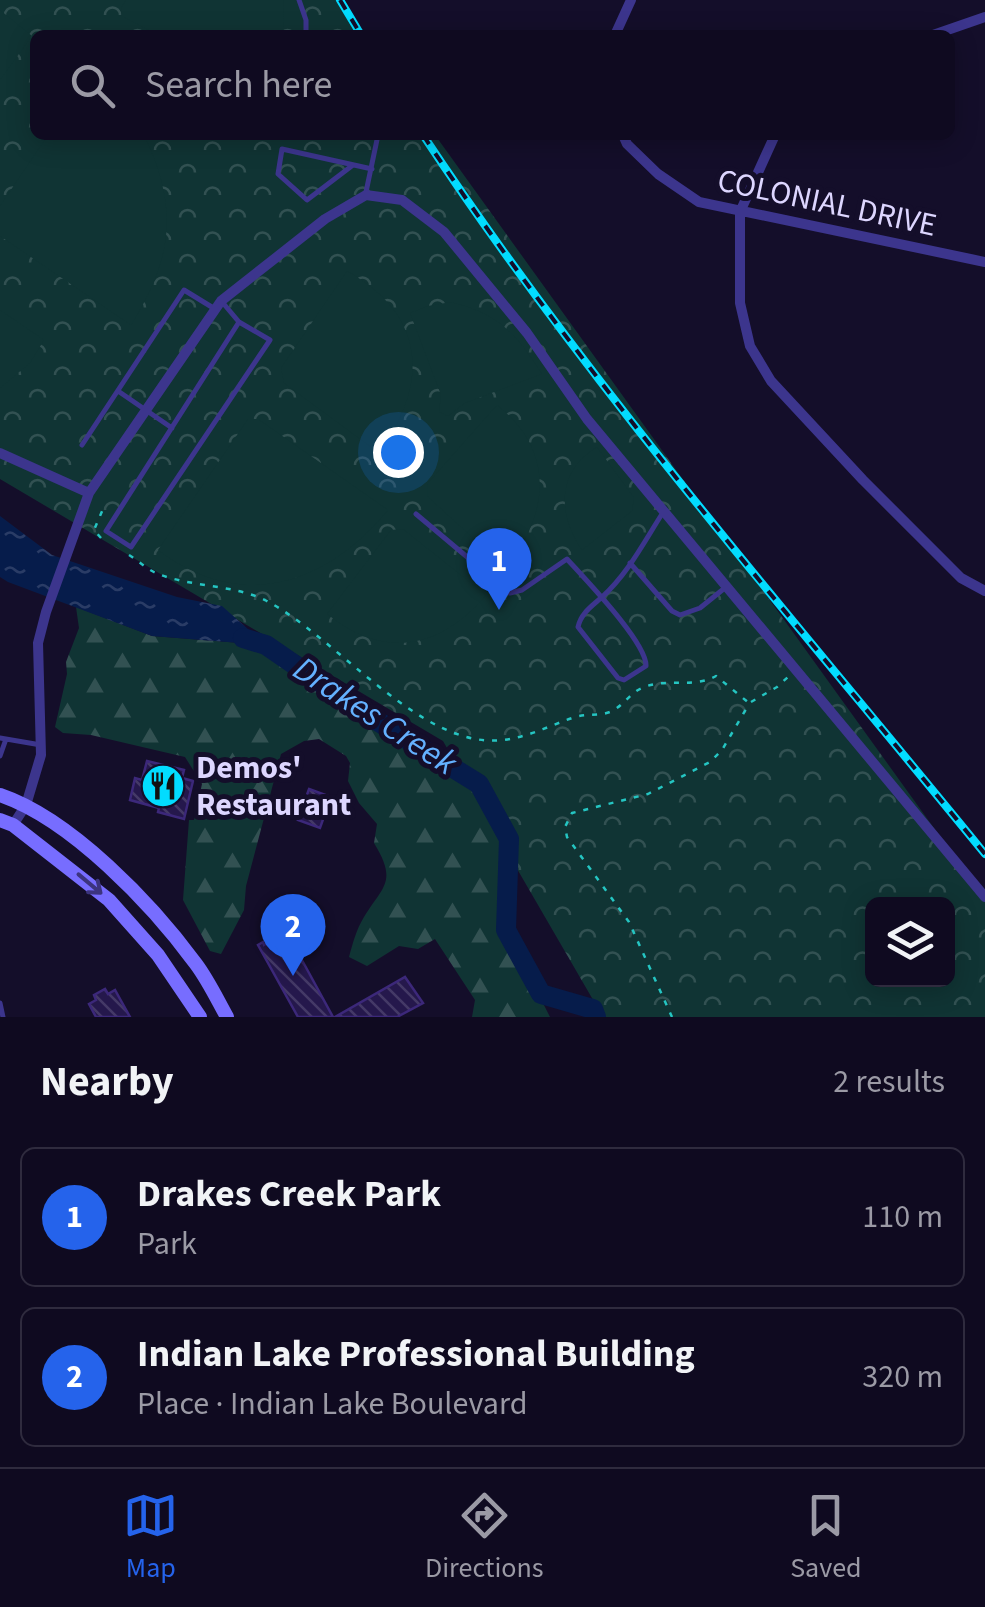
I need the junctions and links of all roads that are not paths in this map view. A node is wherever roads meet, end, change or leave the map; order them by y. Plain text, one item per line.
1 (299, 0) edge
2 (631, 0) edge
3 (985, 17) edge
4 (306, 30) edge
5 (617, 30) edge
6 (947, 30) edge
7 (377, 140) edge
8 (626, 140) edge
9 (773, 140) edge
10 (353, 164) junction
11 (372, 169) junction
12 (366, 195) junction
13 (740, 212) junction
14 (985, 262) edge
15 (218, 305) junction
16 (239, 322) junction
17 (118, 391) junction
18 (146, 410) junction
19 (172, 428) junction
20 (82, 445) dead end
21 (0, 454) edge
22 (89, 493) junction
23 (664, 511) junction
24 (416, 514) dead end
25 (630, 563) junction
26 (726, 586) junction
27 (985, 591) edge
28 (601, 599) junction
29 (3, 738) edge
30 (42, 745) junction
31 (0, 756) edge
32 (0, 795) edge
33 (26, 806) junction
34 (6, 822) edge
35 (0, 837) edge
36 (985, 897) edge
37 (0, 1003) edge
38 (3, 1017) edge
39 (200, 1017) edge
40 (226, 1017) edge

1 - 4 lane
2 - 5 street
3 - 6 street
7 - 11 lane
8 - 13 street, COLONIAL DRIVE
9 - 13 street
10 - 10 lane
10 - 11 lane
11 - 12 lane
12 - 15 street
12 - 23 street
13 - 14 street, COLONIAL DRIVE
13 - 27 street
15 - 16 lane
15 - 17 lane
15 - 18 street
16 - 19 lane
16 - 19 lane
17 - 18 lane
17 - 20 lane
18 - 19 lane
18 - 22 street
21 - 22 street
22 - 30 street
23 - 25 lane
23 - 26 street
24 - 28 lane
25 - 26 lane
25 - 28 lane
26 - 36 street
28 - 28 lane
29 - 30 lane
29 - 31 lane
30 - 33 street
32 - 33 main road
33 - 34 street
33 - 40 main road
34 - 35 lane
34 -> 39 main road
37 - 38 lane

